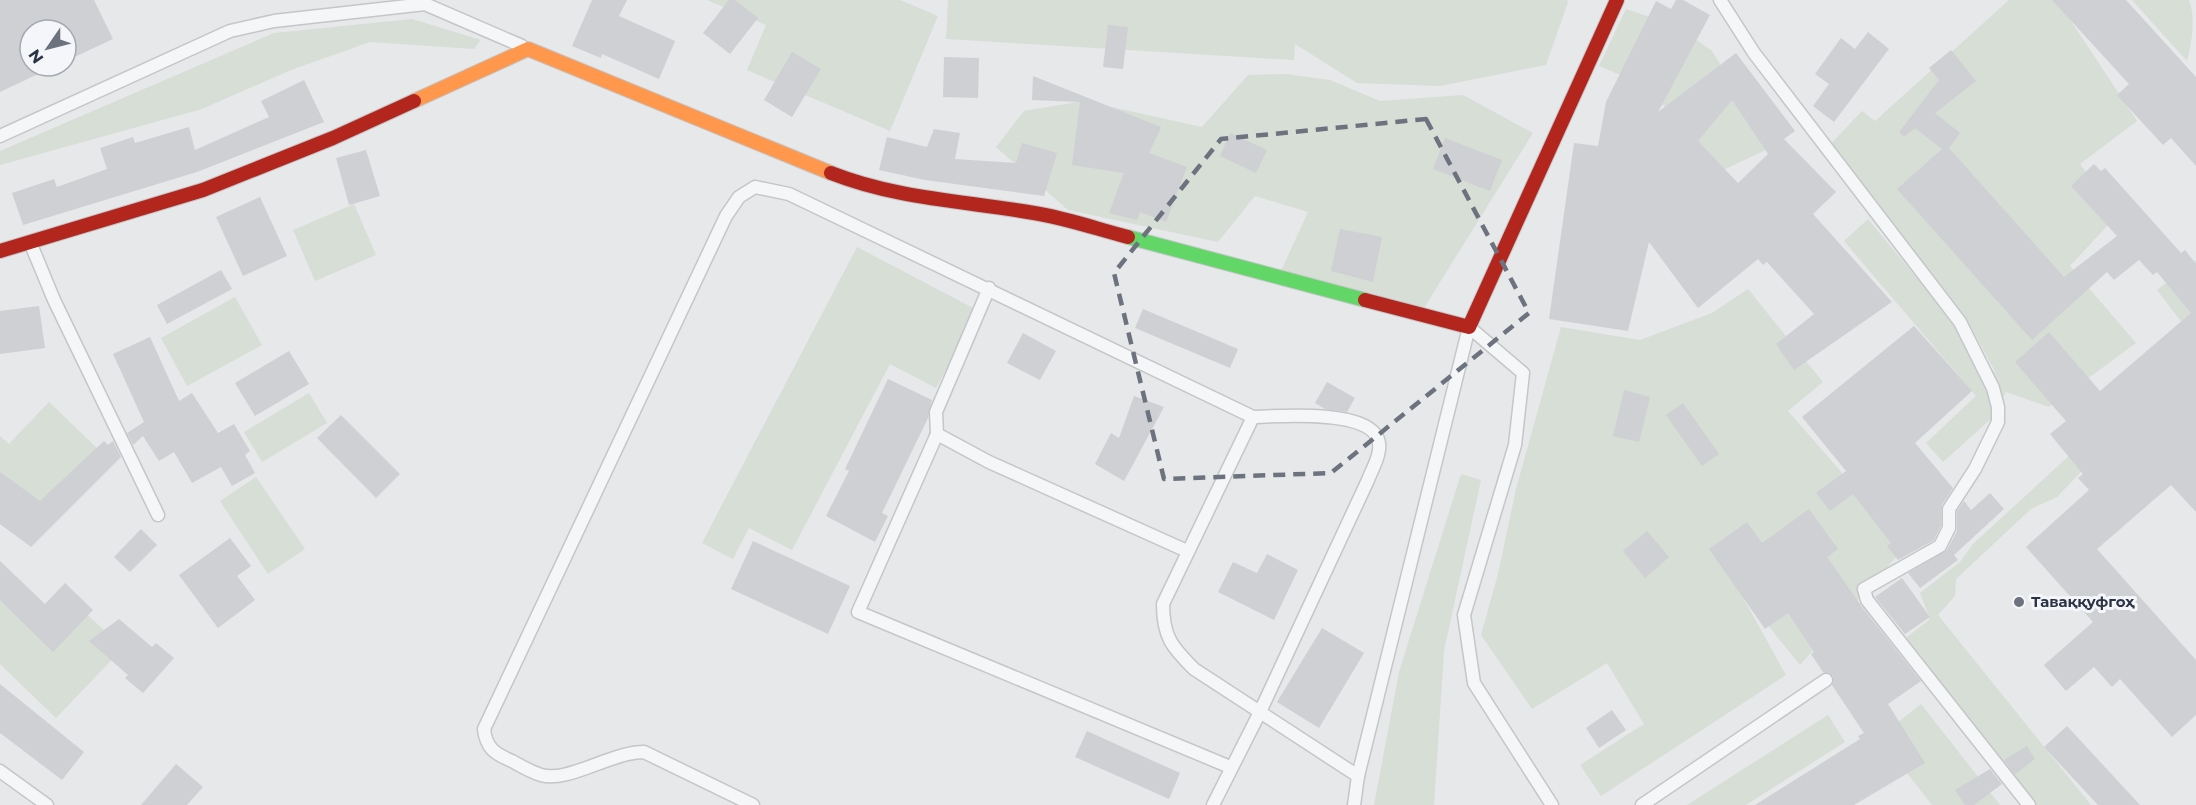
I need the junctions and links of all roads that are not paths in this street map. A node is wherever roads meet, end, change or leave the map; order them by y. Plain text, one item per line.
1 (1617, 0) edge
2 (1720, 0) edge
3 (421, 2) edge
4 (528, 49) junction
5 (0, 136) edge
6 (30, 241) junction
7 (0, 251) edge
8 (989, 288) junction
9 (1469, 327) junction
10 (1254, 417) junction
11 (937, 434) junction
12 (158, 515) dead end
13 (1187, 551) junction
14 (1826, 680) dead end
15 (1259, 714) junction
16 (1230, 767) junction
17 (0, 771) edge
18 (1358, 776) junction
19 (47, 805) edge
20 (753, 805) edge
21 (1213, 805) edge
22 (1354, 805) edge
23 (1552, 805) edge
24 (1642, 805) edge
25 (2029, 805) edge

1 - 9 street
2 - 25 lane
3 - 4 lane
3 - 5 lane
4 - 6 street
4 - 9 street
6 - 7 street
6 - 12 lane
8 - 10 lane
8 - 11 lane
8 - 20 lane
9 - 18 lane
9 - 23 lane
10 - 13 lane
10 - 15 lane
11 - 13 lane
11 - 16 lane
13 - 15 lane
14 - 24 lane
15 - 16 lane
15 - 18 lane
16 - 21 lane
17 - 19 lane
18 - 22 lane

